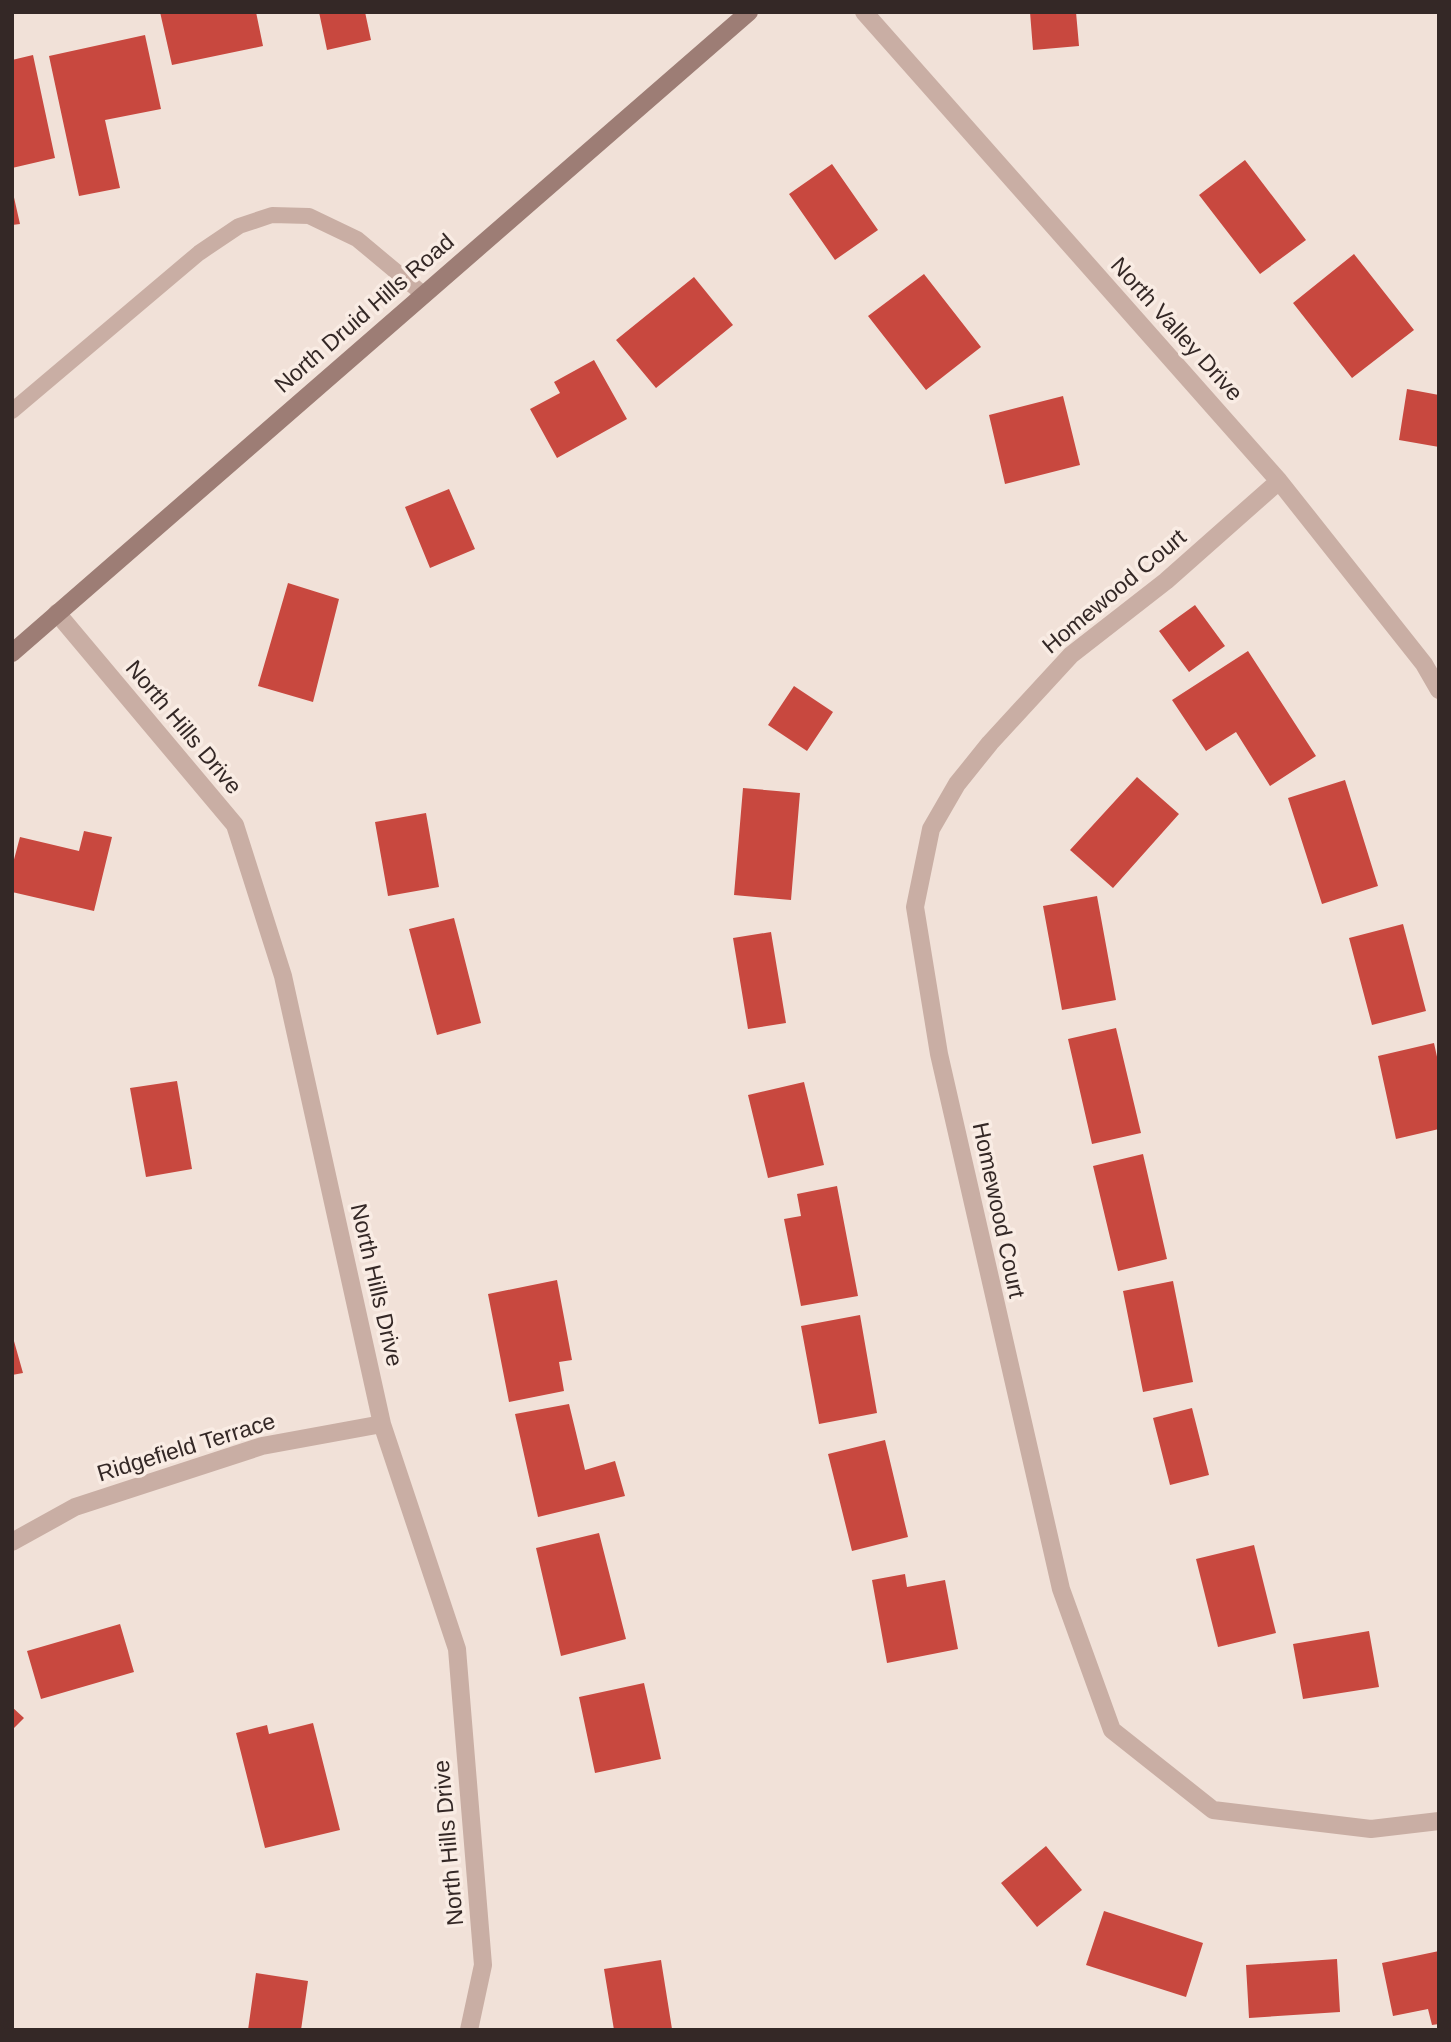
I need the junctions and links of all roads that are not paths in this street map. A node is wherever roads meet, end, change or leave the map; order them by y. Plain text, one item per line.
1 (750, 12) edge
2 (864, 12) edge
3 (423, 295) junction
4 (12, 411) edge
5 (1279, 481) junction
6 (57, 613) junction
7 (15, 644) edge
8 (1431, 661) edge
9 (1439, 690) edge
10 (383, 1424) junction
11 (12, 1542) edge
12 (1439, 1821) edge
13 (469, 2030) edge

1 - 3 main road, North Druid Hills Road
2 - 5 street, North Valley Drive
3 - 4 lane
3 - 6 main road, North Druid Hills Road
5 - 8 street, North Valley Drive
5 - 12 street, Homewood Court
6 - 7 main road, North Druid Hills Road
6 - 10 street, North Hills Drive
8 - 9 street, North Valley Drive
10 - 11 street, Ridgefield Terrace
10 - 13 street, North Hills Drive

